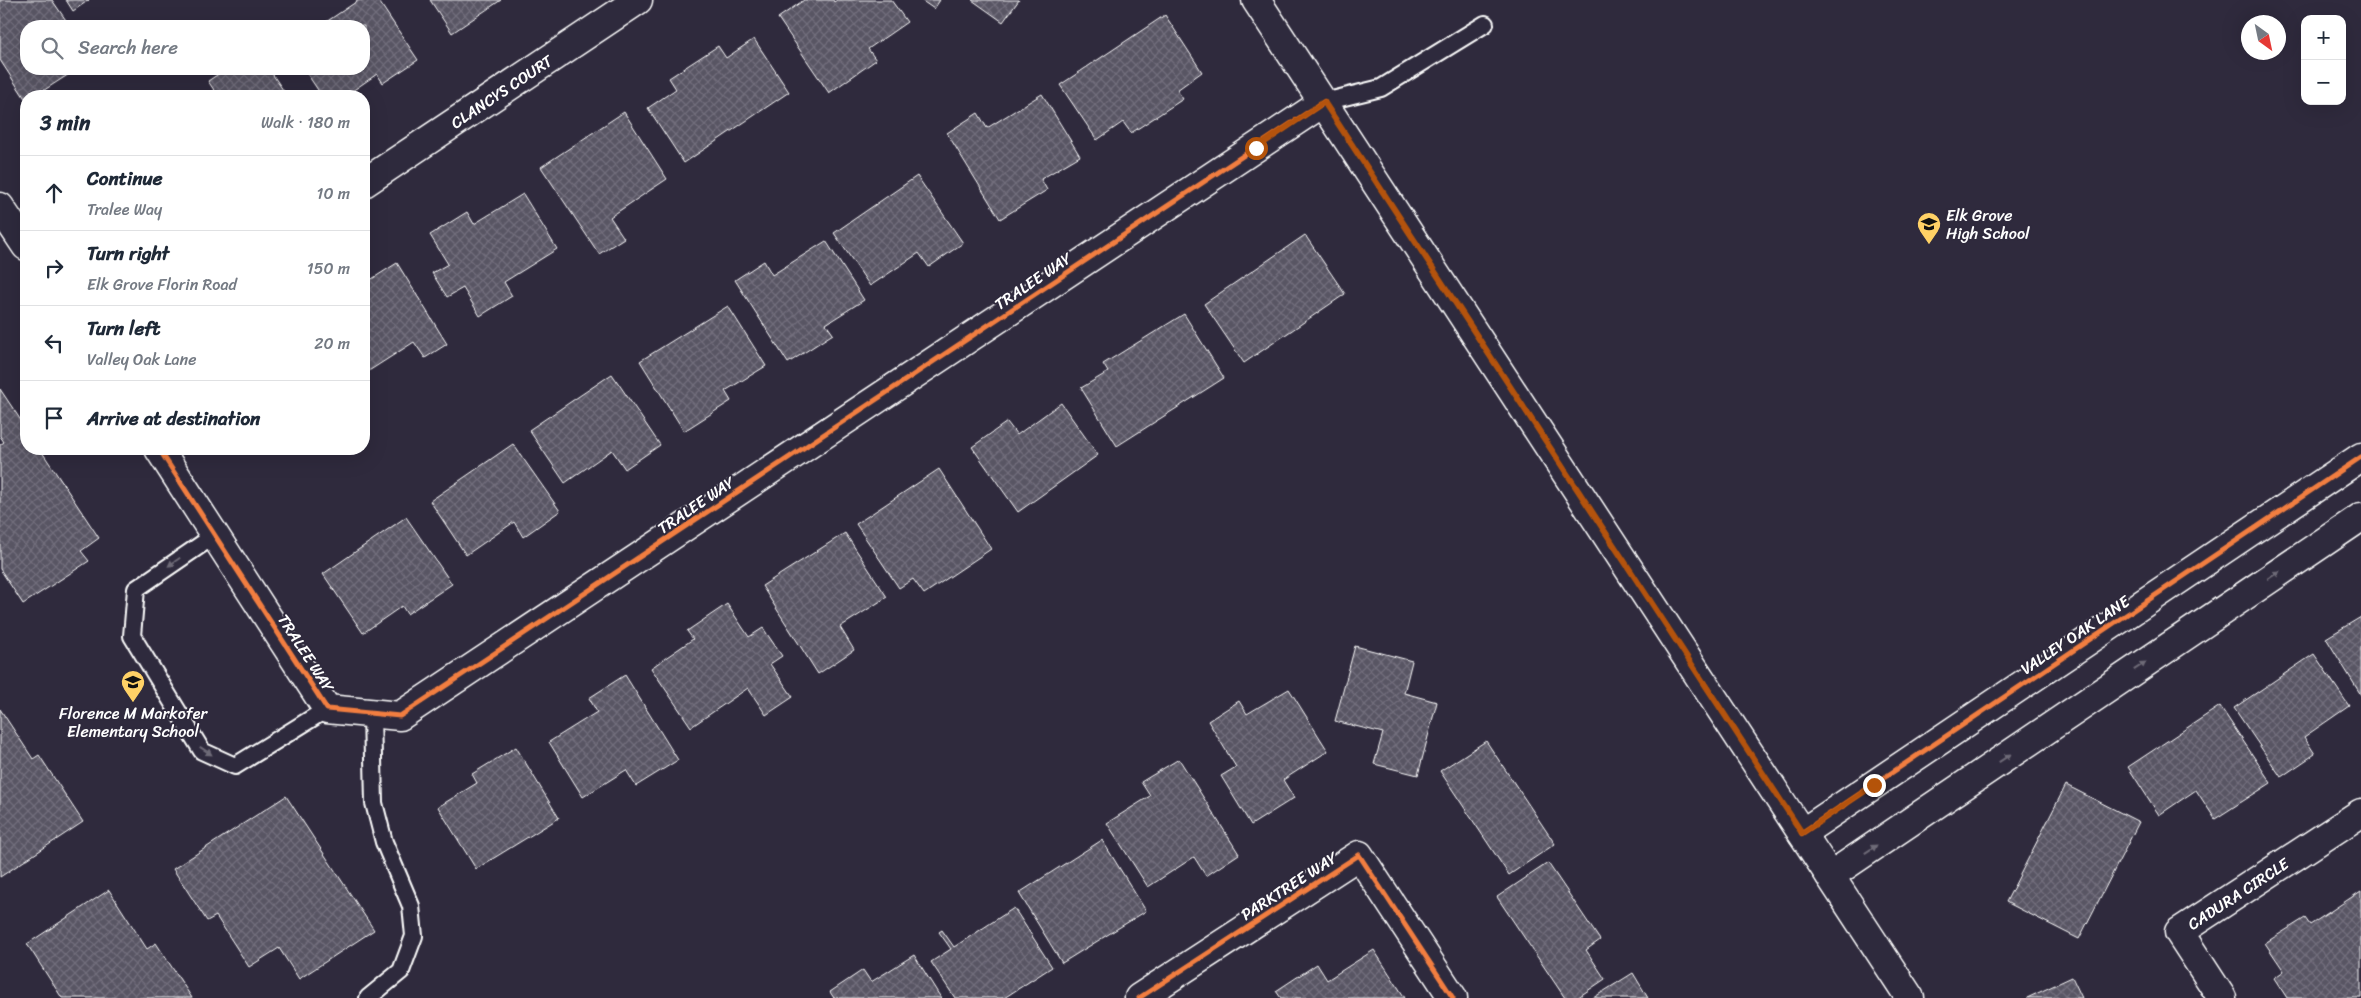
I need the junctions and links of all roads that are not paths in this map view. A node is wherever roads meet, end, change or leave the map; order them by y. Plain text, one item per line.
1 (638, 0) edge
2 (1256, 0) edge
3 (1485, 24) dead end
4 (1324, 102) junction
5 (370, 179) edge
6 (0, 207) edge
7 (20, 237) edge
8 (163, 455) edge
9 (2361, 457) edge
10 (2361, 517) edge
11 (214, 534) junction
12 (327, 709) junction
13 (372, 713) junction
14 (2361, 813) edge
15 (1802, 833) junction
16 (1830, 876) junction
17 (368, 998) edge
18 (1139, 998) edge
19 (1453, 998) edge
20 (1910, 998) edge
21 (2222, 998) edge

1 - 5 street, CLANCYS COURT
2 - 4 street
3 - 4 lane
4 - 13 street, TRALEE WAY
4 - 15 street
6 - 7 street
8 - 11 street, TRALEE WAY
9 - 15 street, VALLEY OAK LANE
16 -> 10 street
11 - 12 street, TRALEE WAY
11 -> 12 lane
12 - 13 street, TRALEE WAY
13 - 17 lane
14 - 21 street, CADURA CIRCLE
15 - 16 street
16 - 20 street
18 - 19 street, PARKTREE WAY

